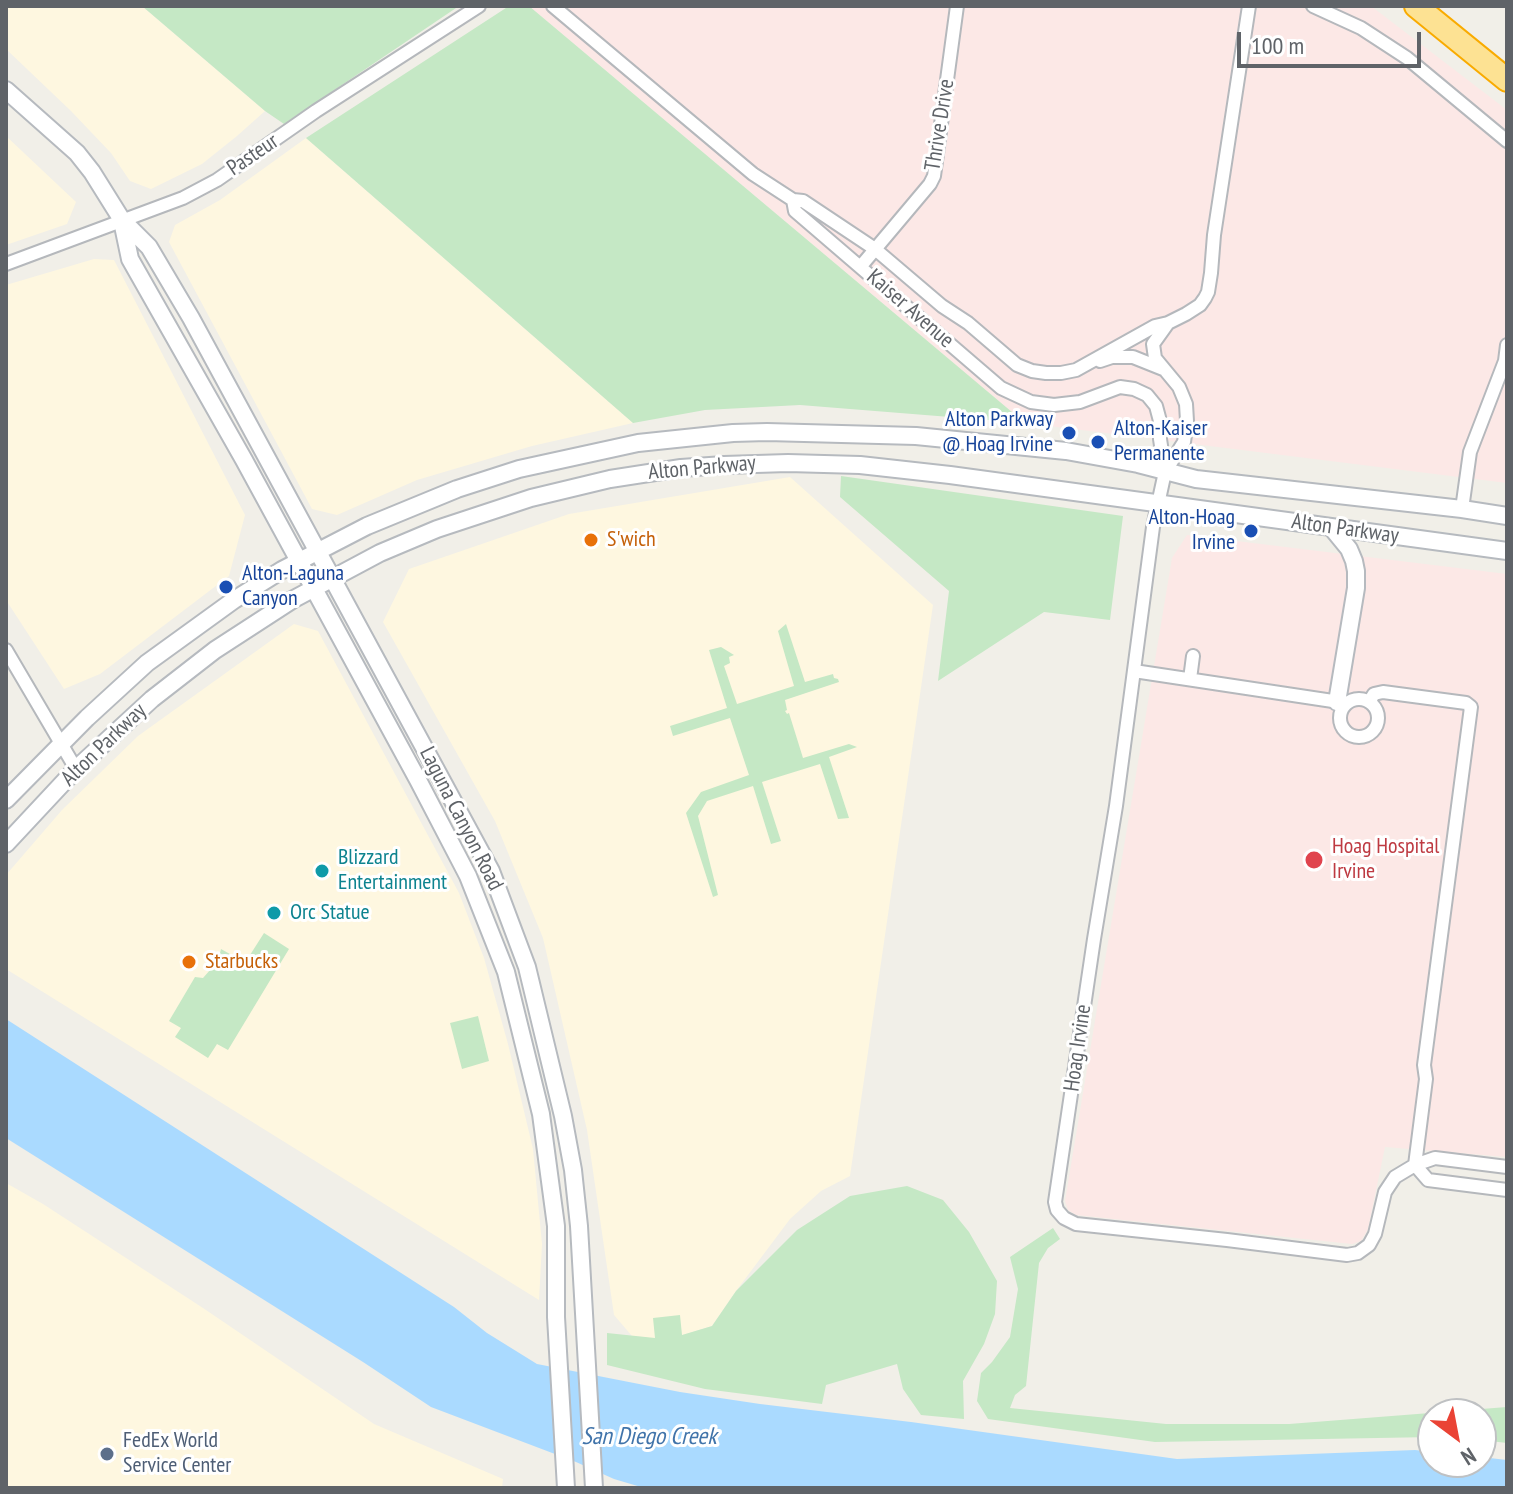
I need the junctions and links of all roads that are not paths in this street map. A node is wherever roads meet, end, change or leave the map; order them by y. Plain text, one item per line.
1 (479, 6) edge
2 (553, 6) edge
3 (957, 6) edge
4 (1249, 6) edge
5 (1313, 6) edge
6 (1416, 6) edge
7 (1507, 80) edge
8 (6, 90) edge
9 (1507, 141) edge
10 (793, 200) junction
11 (122, 220) junction
12 (875, 249) junction
13 (6, 264) edge
14 (861, 266) junction
15 (1168, 323) junction
16 (1507, 345) edge
17 (1089, 363) junction
18 (1165, 370) junction
19 (1165, 472) junction
20 (1158, 503) junction
21 (1462, 509) junction
22 (1507, 516) edge
23 (1331, 527) junction
24 (318, 551) junction
25 (1507, 551) edge
26 (299, 561) junction
27 (332, 578) junction
28 (313, 588) junction
29 (6, 650) edge
30 (1193, 656) dead end
31 (1134, 671) junction
32 (1190, 679) junction
33 (1342, 702) junction
34 (1369, 702) junction
35 (61, 745) junction
36 (76, 769) junction
37 (6, 800) edge
38 (6, 844) edge
39 (1415, 1165) junction
40 (1507, 1167) edge
41 (1507, 1190) edge
42 (594, 1483) edge
43 (566, 1488) edge

1 - 11 street, Pasteur
2 - 10 street, Kaiser Avenue
3 - 12 street, Thrive Drive
4 - 15 street, Kaiser Avenue
5 - 9 street
6 - 7 highway
8 - 11 main road, Laguna Canyon Road
10 - 12 street, Kaiser Avenue
10 - 14 street, Kaiser Avenue
11 - 13 street, Pasteur
11 - 24 main road, Laguna Canyon Road
11 - 26 main road, Laguna Canyon Road
12 - 14 street, Thrive Drive
12 - 17 street, Kaiser Avenue
14 - 19 street, Kaiser Avenue
15 - 17 street, Kaiser Avenue
15 - 18 street
16 - 21 street
17 - 18 street, Kaiser Avenue
18 - 19 street
19 - 20 street, Hoag Irvine
19 - 21 main road, Alton Parkway
19 - 24 main road, Alton Parkway
20 - 23 main road, Alton Parkway
20 - 27 main road, Alton Parkway
20 - 31 street, Hoag Irvine
21 - 22 main road, Alton Parkway
23 - 25 main road, Alton Parkway
23 - 33 main road
24 - 26 main road, Alton Parkway
24 - 27 main road, Laguna Canyon Road
26 - 28 main road, Laguna Canyon Road
26 - 35 main road, Alton Parkway
27 - 28 main road, Alton Parkway
27 - 42 main road, Laguna Canyon Road
28 - 36 main road, Alton Parkway
28 - 43 main road, Laguna Canyon Road
29 - 35 street
30 - 32 street
31 - 32 street
31 - 39 street, Hoag Irvine
32 - 33 street
33 - 34 street
33 - 34 street
34 - 39 street
35 - 36 street
35 - 37 main road, Alton Parkway
36 - 38 main road, Alton Parkway
39 - 40 street
39 - 41 street

